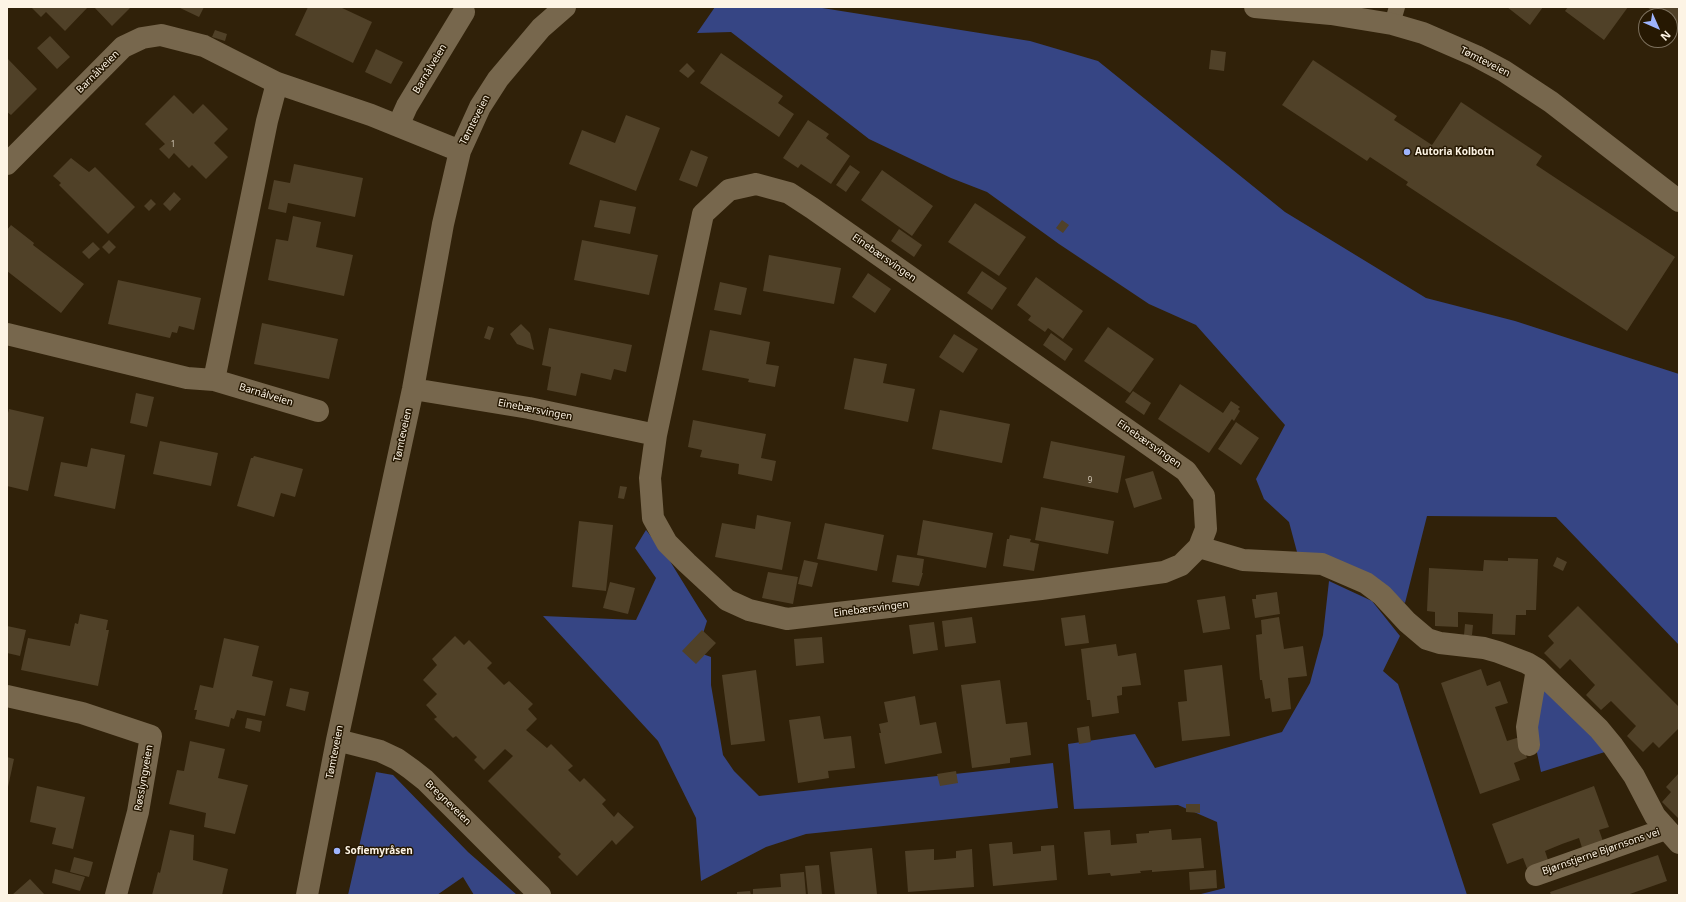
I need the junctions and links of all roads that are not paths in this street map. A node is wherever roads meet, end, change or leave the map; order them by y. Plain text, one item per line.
1 (565, 7) edge
2 (1256, 7) edge
3 (464, 12) dead end
4 (1394, 15) edge
5 (277, 82) junction
6 (398, 126) junction
7 (460, 151) junction
8 (7, 164) edge
9 (1679, 201) edge
10 (7, 334) edge
11 (214, 380) junction
12 (413, 389) junction
13 (318, 411) dead end
14 (656, 435) junction
15 (1199, 547) junction
16 (1537, 669) junction
17 (7, 696) edge
18 (337, 740) junction
19 (1529, 745) dead end
20 (1672, 836) edge
21 (1536, 875) dead end
22 (116, 895) edge
23 (307, 895) edge
24 (540, 895) edge

1 - 7 street, Tømteveien
2 - 4 street, Tømteveien
3 - 6 street, Barnålveien
4 - 9 street, Tømteveien
5 - 6 street, Barnålveien
5 - 8 street, Barnålveien
5 - 11 street
6 - 7 street, Barnålveien
7 - 12 street, Tømteveien
10 - 11 street, Barnålveien
11 - 13 street, Barnålveien
12 - 14 street, Einebærsvingen
12 - 18 street, Tømteveien
14 - 15 street, Einebærsvingen
14 - 15 street, Einebærsvingen
15 - 16 street, Bjørnstjerne Bjørnsons vei
16 - 19 street
16 - 20 street, Bjørnstjerne Bjørnsons vei
17 - 22 street, Røsslyngveien
18 - 23 street, Tømteveien
18 - 24 street, Bregneveien
20 - 21 street, Bjørnstjerne Bjørnsons vei

